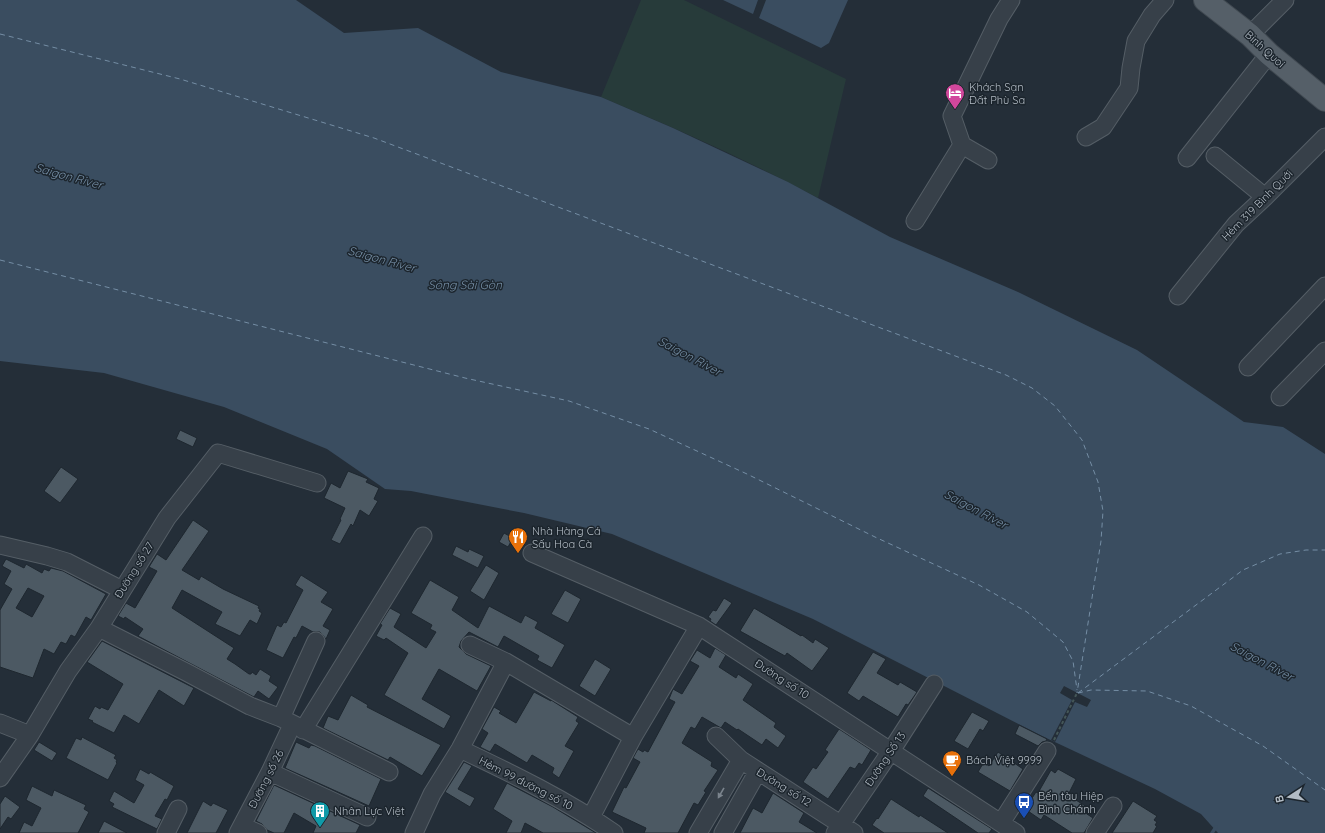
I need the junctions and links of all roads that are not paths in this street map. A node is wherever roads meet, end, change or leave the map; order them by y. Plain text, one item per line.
1 (1011, 0) edge
2 (1165, 0) edge
3 (1206, 0) edge
4 (1285, 0) edge
5 (1250, 35) junction
6 (1269, 54) junction
7 (1325, 100) edge
8 (1086, 136) dead end
9 (1325, 137) edge
10 (962, 145) junction
11 (1215, 156) dead end
12 (1187, 158) dead end
13 (988, 160) dead end
14 (1265, 197) junction
15 (915, 221) dead end
16 (1325, 286) edge
17 (1178, 296) dead end
18 (1325, 352) edge
19 (1248, 366) dead end
20 (1280, 397) dead end
21 (317, 483) dead end
22 (423, 536) dead end
23 (1, 549) edge
24 (532, 552) dead end
25 (122, 590) junction
26 (699, 626) junction
27 (99, 628) junction
28 (316, 641) dead end
29 (470, 645) dead end
30 (506, 662) junction
31 (934, 684) dead end
32 (0, 723) edge
33 (292, 724) junction
34 (30, 735) junction
35 (716, 736) dead end
36 (633, 737) junction
37 (460, 749) junction
38 (891, 751) junction
39 (1047, 751) road end
40 (741, 760) junction
41 (758, 771) junction
42 (270, 772) junction
43 (389, 772) dead end
44 (0, 778) edge
45 (1113, 806) dead end
46 (178, 809) dead end
47 (367, 817) dead end
48 (591, 817) junction
49 (1001, 823) junction
50 (240, 829) edge
51 (844, 830) edge
52 (701, 832) edge
53 (166, 833) edge
54 (258, 833) edge
55 (414, 833) edge
56 (614, 833) edge
57 (723, 833) edge
58 (1016, 833) edge
59 (1095, 833) edge

1 - 10 street
2 - 8 street
3 - 5 main road, Binh Quoi
4 - 5 street
5 - 6 main road, Binh Quoi
6 - 7 main road, Binh Quoi
6 - 12 street
9 - 14 street, Hẻm 319 Bình Quới
10 - 13 street
10 - 15 street
11 - 14 street
14 - 17 street, Hẻm 319 Bình Quới
16 - 19 street
18 - 20 street
21 - 25 street, Đường số 27
22 - 33 street
23 - 25 street
24 - 26 street, Đường số 10
25 - 27 street, Đường số 27
26 - 36 street
26 - 38 street, Đường số 10
27 - 33 street
27 - 34 street, Đường số 27
28 - 33 street, Đường số 26
29 - 30 street
30 - 36 street
30 - 37 street
31 - 38 street, Đường Số 13
32 - 34 street
33 - 42 street, Đường số 26
33 - 43 street
34 - 44 street, Đường số 27
35 - 40 street, Đường số 12
36 - 48 street
37 - 48 street, Hẻm 99 đường số 10
37 - 55 street
38 - 49 street, Đường số 10
38 - 51 street, Đường Số 13
39 - 49 street
40 - 41 street, Đường số 12
40 -> 52 street
41 - 51 street, Đường số 12
41 - 57 street
42 - 47 street
42 - 50 street, Đường số 26
45 - 59 street
46 - 53 street
48 - 56 street, Hẻm 99 đường số 10
49 - 58 street, Đường số 10
50 - 54 street

